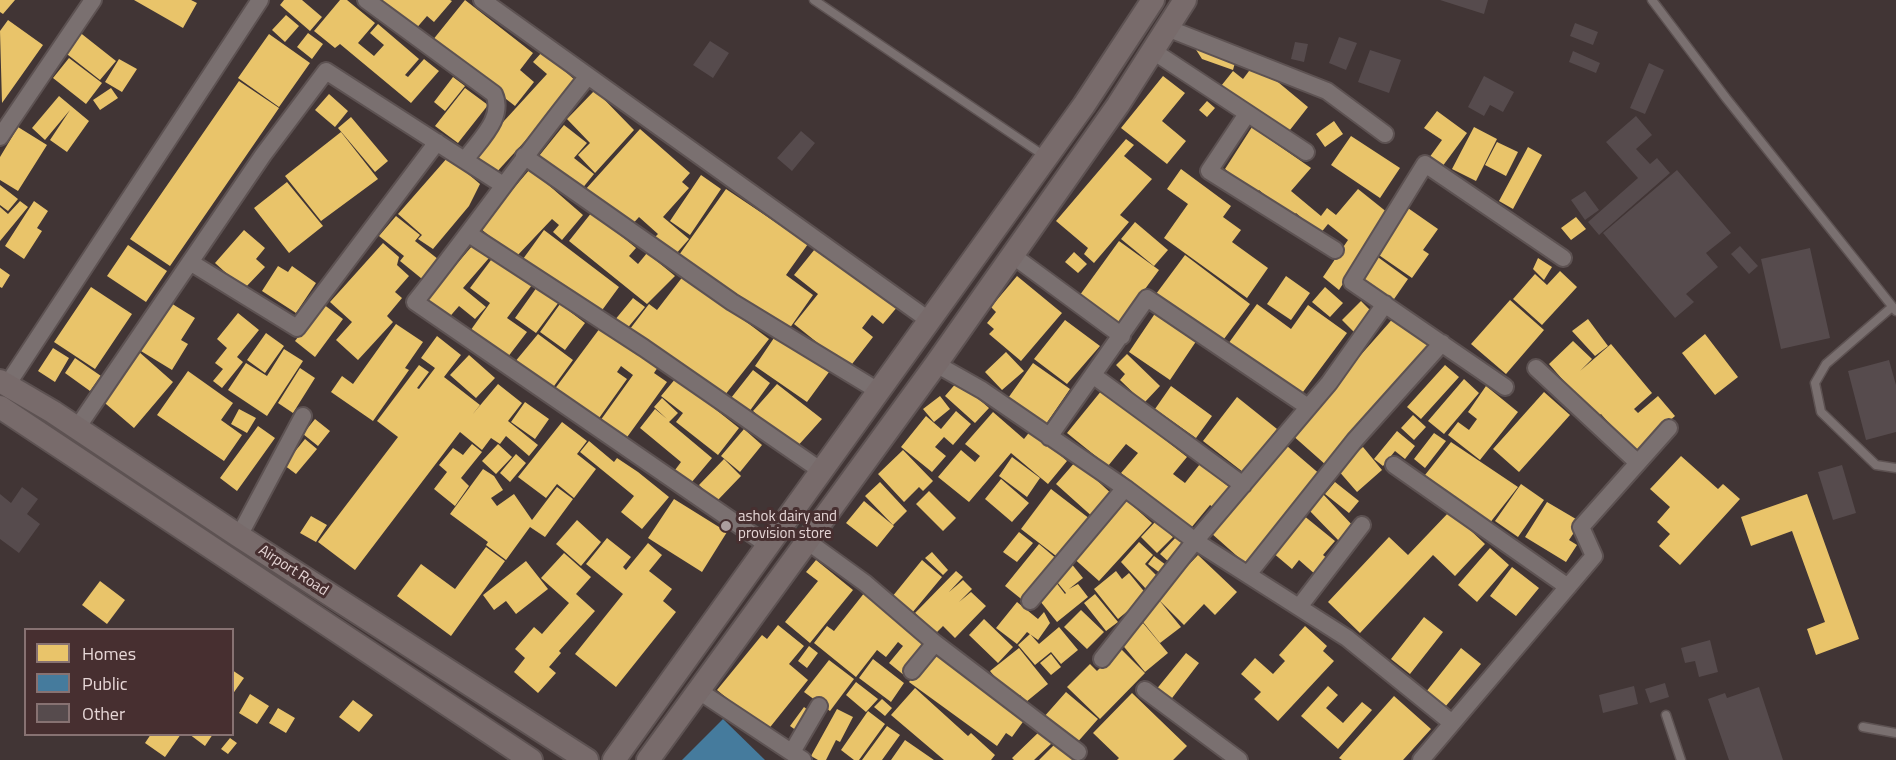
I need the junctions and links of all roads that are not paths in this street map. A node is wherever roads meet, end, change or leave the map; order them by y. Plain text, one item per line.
1 (93, 0) edge
2 (260, 0) edge
3 (366, 0) edge
4 (482, 0) edge
5 (814, 0) edge
6 (1153, 0) edge
7 (1185, 0) edge
8 (1653, 0) edge
9 (1167, 28) junction
10 (1153, 51) junction
11 (588, 76) junction
12 (1246, 114) junction
13 (1385, 134) dead end
14 (0, 137) edge
15 (437, 142) junction
16 (1306, 152) dead end
17 (524, 156) junction
18 (1047, 157) junction
19 (465, 160) junction
20 (503, 185) junction
21 (469, 234) junction
22 (1335, 250) dead end
23 (1012, 255) junction
24 (1563, 258) dead end
25 (190, 262) junction
26 (1385, 304) junction
27 (1894, 309) edge
28 (930, 321) junction
29 (1122, 336) junction
30 (1442, 343) junction
31 (936, 364) junction
32 (1536, 368) dead end
33 (1095, 376) junction
34 (4, 383) edge
35 (1505, 387) dead end
36 (880, 392) junction
37 (0, 407) edge
38 (1308, 407) junction
39 (303, 416) dead end
40 (77, 428) junction
41 (1669, 428) dead end
42 (1049, 437) junction
43 (1638, 463) junction
44 (1394, 465) dead end
45 (1896, 468) edge
46 (823, 472) junction
47 (1243, 485) junction
48 (1125, 488) junction
49 (1362, 525) dead end
50 (239, 536) junction
51 (807, 541) junction
52 (1195, 541) junction
53 (769, 546) junction
54 (1249, 573) junction
55 (1568, 587) junction
56 (1030, 601) dead end
57 (1299, 607) junction
58 (935, 643) junction
59 (1102, 659) dead end
60 (912, 671) dead end
61 (1145, 690) dead end
62 (699, 691) junction
63 (819, 706) dead end
64 (1666, 715) dead end
65 (1452, 723) junction
66 (1863, 727) dead end
67 (1896, 732) edge
68 (1078, 752) dead end
69 (798, 756) edge
70 (531, 760) edge
71 (587, 760) edge
72 (614, 760) edge
73 (648, 760) edge
74 (1239, 760) edge
75 (1421, 760) edge
76 (1681, 760) edge

1 - 14 street
2 - 34 street
3 - 19 street
4 - 11 street
5 - 18 lane
6 - 18 main road
7 - 9 main road
8 - 27 lane
9 - 10 main road
9 - 13 street
10 - 12 street
10 - 23 main road
11 - 17 street
11 - 28 street
12 - 16 street
12 - 22 street
15 - 19 street
15 - 25 street
15 - 25 street
17 - 20 street
17 - 36 street
18 - 28 main road
19 - 20 street
20 - 21 street
21 - 46 street
21 - 53 street
23 - 29 street
23 - 31 main road
24 - 26 street
25 - 40 street
26 - 30 street
26 - 38 street
27 - 45 lane
28 - 36 main road
29 - 33 street
29 - 38 street
30 - 35 street
30 - 54 street
31 - 42 street
31 - 51 main road
32 - 43 street
33 - 42 street
33 - 47 street
34 - 40 main road, Airport Road
36 - 46 main road
37 - 70 main road, Airport Road
38 - 47 street
39 - 50 street
40 - 50 main road, Airport Road
41 - 43 street
42 - 48 street
43 - 55 street
44 - 55 street
46 - 53 main road
47 - 52 street
48 - 52 street
48 - 56 street
49 - 57 street
50 - 71 main road, Airport Road
51 - 58 street
51 - 62 main road
52 - 54 street
52 - 59 street
53 - 72 main road
54 - 57 street
55 - 65 street
57 - 65 street
58 - 60 street
58 - 68 street
61 - 74 street
62 - 69 street
62 - 73 main road
63 - 69 street
64 - 76 lane
65 - 75 street
66 - 67 lane

